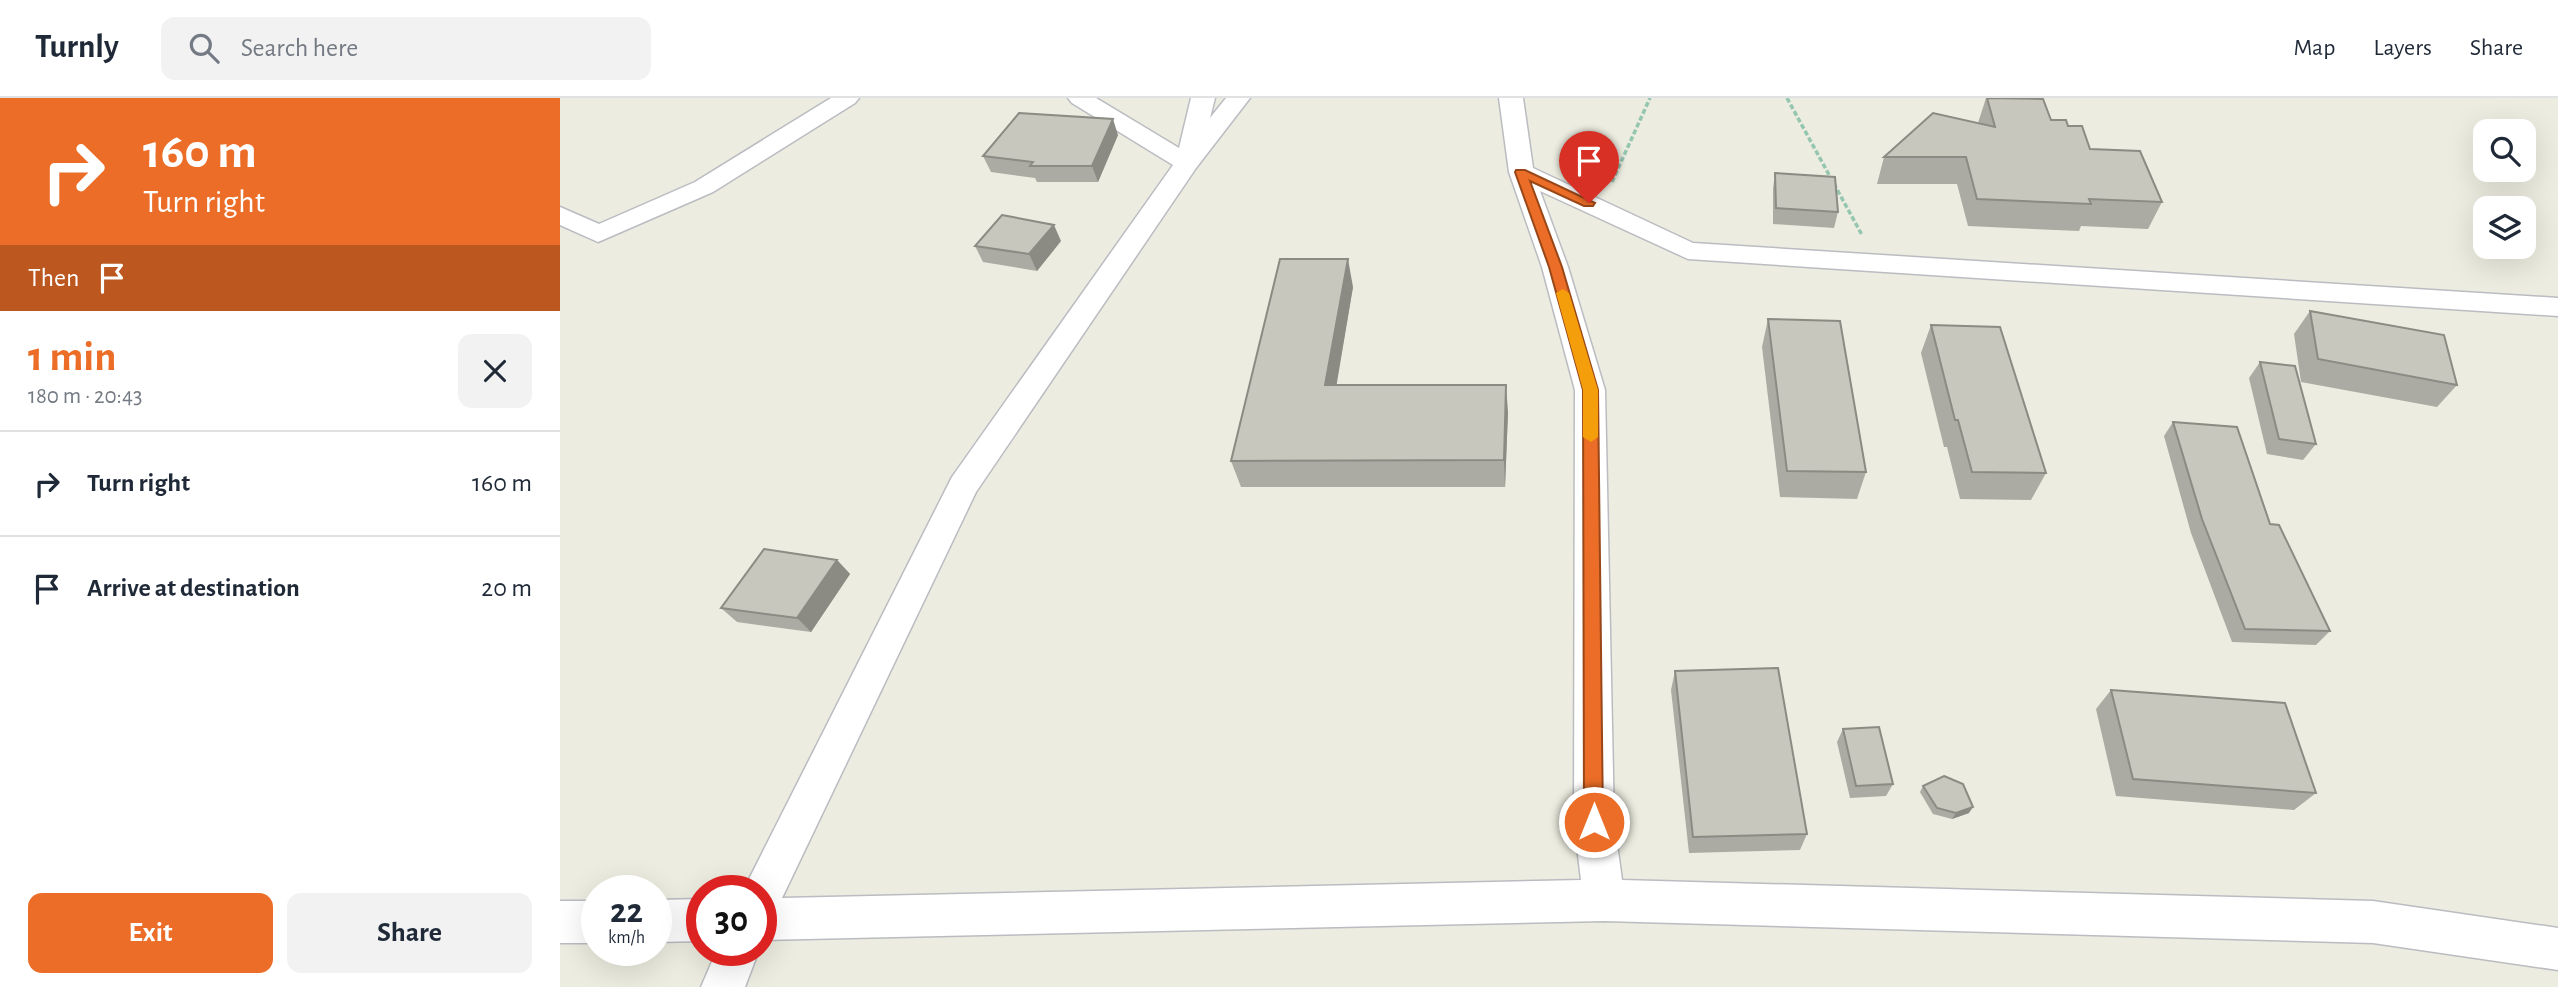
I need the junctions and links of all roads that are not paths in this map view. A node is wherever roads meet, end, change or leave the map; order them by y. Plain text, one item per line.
1 (847, 98) edge
2 (1080, 98) edge
3 (1203, 98) edge
4 (1238, 98) edge
5 (1511, 98) edge
6 (1187, 163) junction
7 (1521, 172) junction
8 (560, 215) edge
9 (2558, 307) edge
10 (771, 875) edge
11 (1604, 900) junction
12 (777, 919) edge
13 (560, 922) edge
14 (581, 922) edge
15 (2558, 949) edge
16 (732, 966) edge
17 (723, 987) edge

1 - 8 street
2 - 6 street
3 - 6 street
4 - 6 street
5 - 7 street
6 - 10 street
7 - 9 street
7 - 11 street
11 - 12 street
11 - 15 street
13 - 14 street
16 - 17 street

